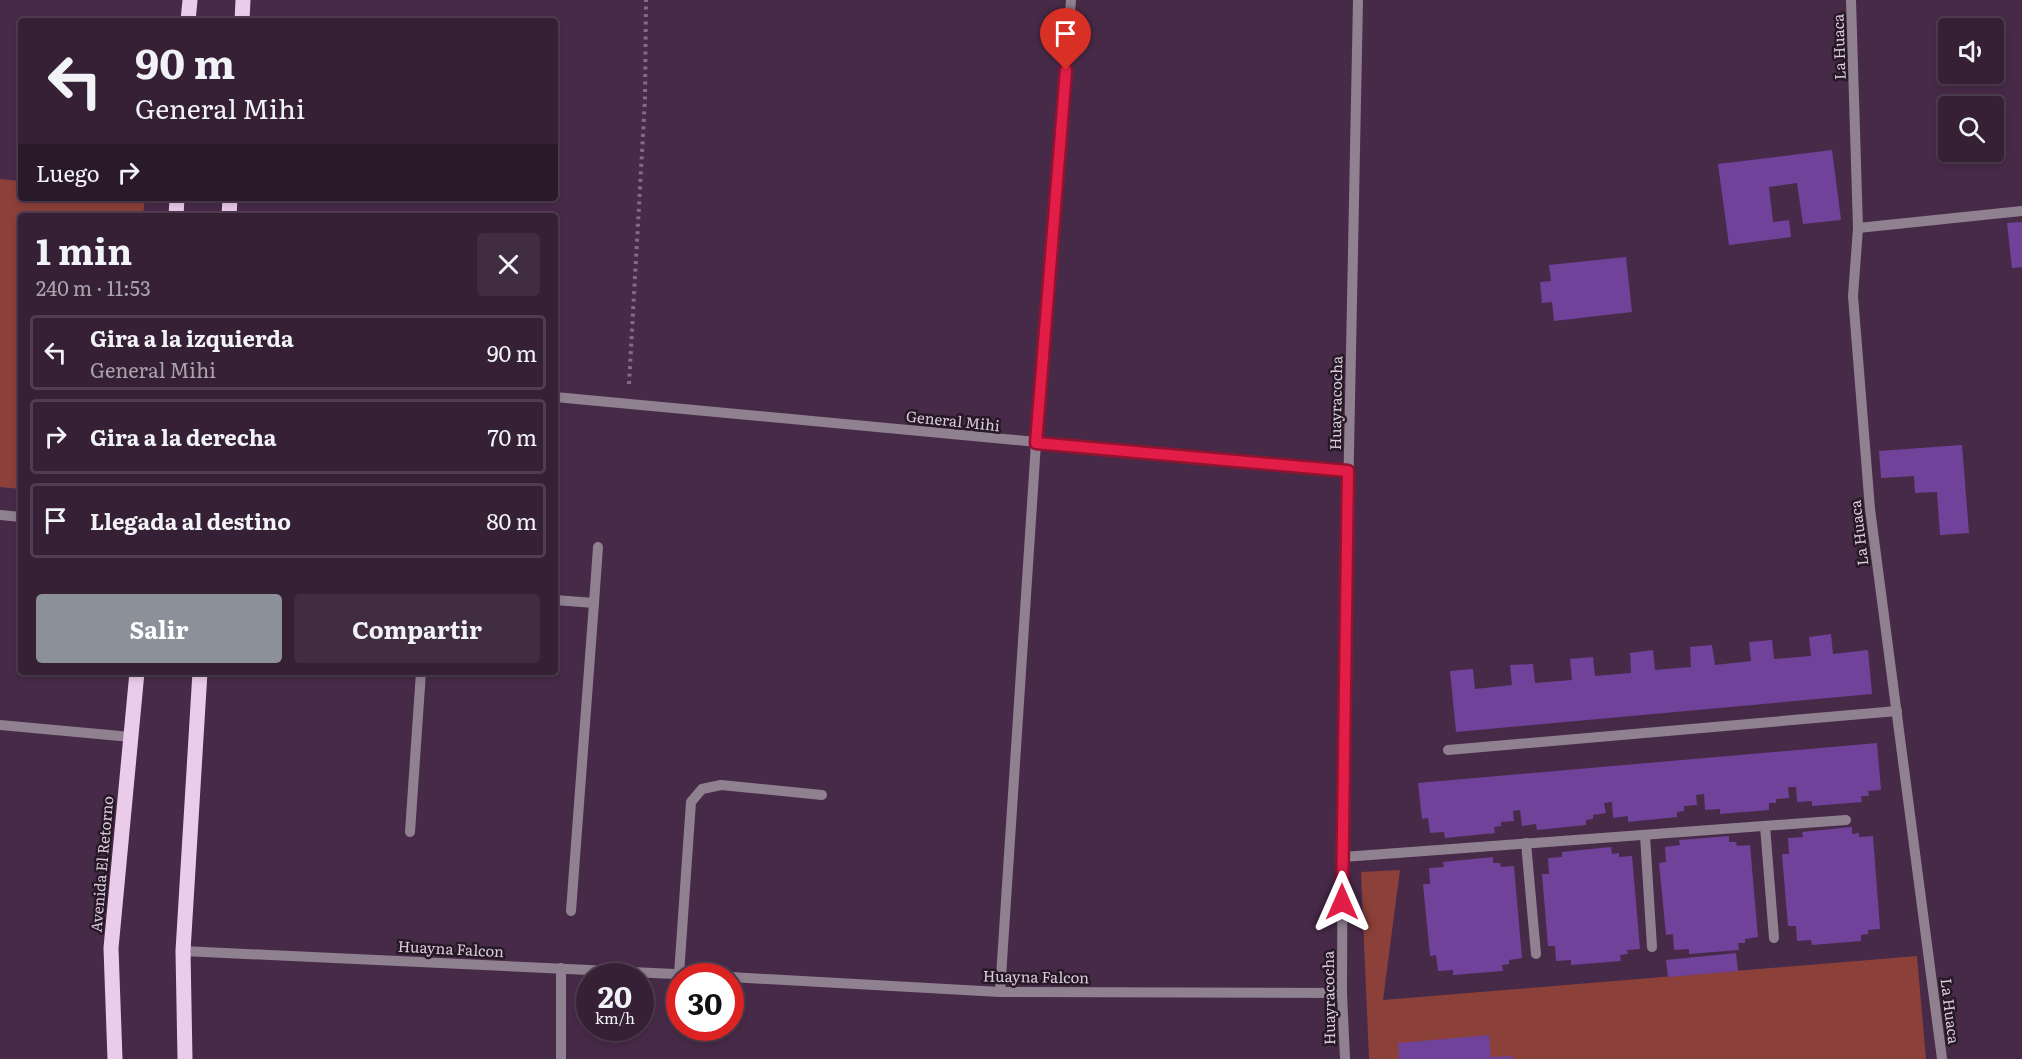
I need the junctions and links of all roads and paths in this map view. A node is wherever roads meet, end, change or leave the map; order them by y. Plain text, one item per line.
1 (190, 0) edge
2 (243, 0) edge
3 (646, 0) edge
4 (1071, 0) edge
5 (1358, 0) edge
6 (1851, 0) edge
7 (188, 18) edge
8 (242, 18) edge
9 (2022, 211) edge
10 (1858, 228) junction
11 (558, 397) edge
12 (627, 402) junction
13 (1036, 443) junction
14 (1348, 471) junction
15 (0, 515) edge
16 (18, 517) edge
17 (598, 547) dead end
18 (558, 600) edge
19 (594, 603) junction
20 (137, 675) edge
21 (200, 675) edge
22 (421, 675) edge
23 (1897, 711) junction
24 (0, 725) edge
25 (131, 737) junction
26 (1448, 750) dead end
27 (822, 795) dead end
28 (1846, 820) dead end
29 (1765, 826) junction
30 (410, 832) dead end
31 (1645, 835) junction
32 (1526, 843) junction
33 (1343, 857) junction
34 (572, 911) dead end
35 (1773, 938) dead end
36 (1652, 947) dead end
37 (183, 951) junction
38 (1536, 954) dead end
39 (680, 963) edge
40 (561, 968) junction
41 (666, 973) edge
42 (744, 978) edge
43 (1000, 992) junction
44 (1342, 993) junction
45 (115, 1059) edge
46 (185, 1059) edge
47 (561, 1059) edge
48 (1345, 1059) edge
49 (1942, 1059) edge

1 - 7 main road
2 - 8 main road
3 - 12 path
4 - 13 street
5 - 14 street, Huayracocha
6 - 10 street, La Huaca
9 - 10 street
10 - 23 street, La Huaca
11 - 12 street, General Mihi
12 - 13 street, General Mihi
13 - 14 street, General Mihi
13 - 43 street
14 - 33 street, Huayracocha
15 - 16 street
17 - 19 street
18 - 19 street
19 - 34 street
20 - 25 main road, Avenida El Retorno
21 - 37 main road
22 - 30 street
23 - 26 street
23 - 49 street, La Huaca
24 - 25 street
25 - 45 main road, Avenida El Retorno
27 - 39 street
28 - 29 street
29 - 31 street
29 - 35 street
31 - 32 street
31 - 36 street
32 - 33 street
32 - 38 street
33 - 44 street, Huayracocha
37 - 40 street, Huayna Falcon
37 - 46 main road
40 - 41 street, Huayna Falcon
40 - 47 street
42 - 43 street, Huayna Falcon
43 - 44 street, Huayna Falcon
44 - 48 street, Huayracocha

